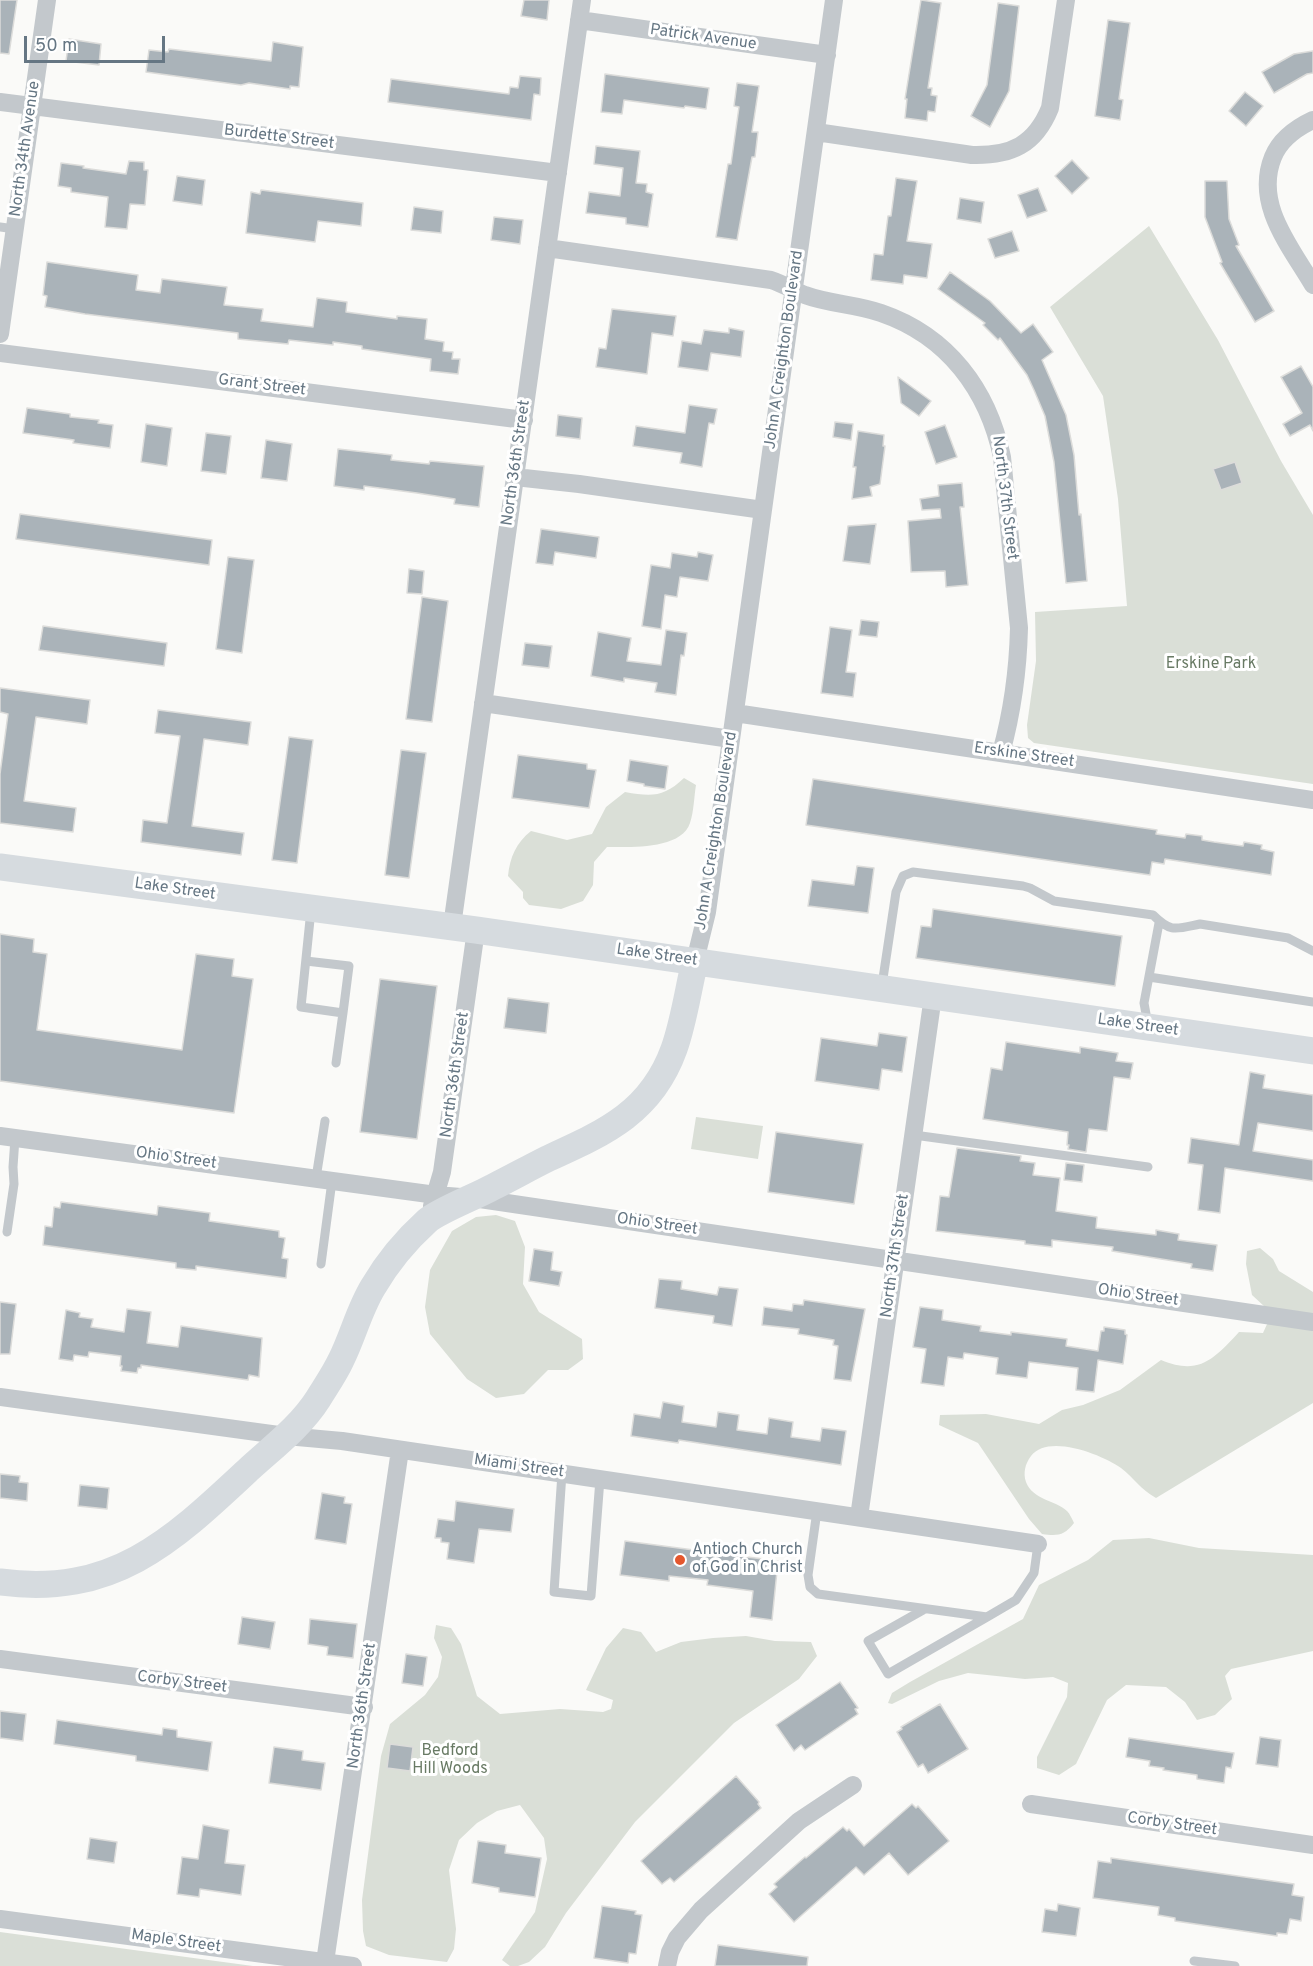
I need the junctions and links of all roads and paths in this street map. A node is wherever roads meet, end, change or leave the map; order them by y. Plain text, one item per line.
1 (47, 0) edge
2 (582, 0) edge
3 (834, 0) edge
4 (1066, 0) edge
5 (579, 20) junction
6 (827, 55) junction
7 (0, 102) edge
8 (33, 107) junction
9 (1313, 120) edge
10 (816, 132) junction
11 (558, 173) junction
12 (7, 228) edge
13 (547, 248) junction
14 (1313, 285) edge
15 (794, 289) junction
16 (0, 334) edge
17 (0, 353) edge
18 (524, 420) junction
19 (515, 477) junction
20 (763, 510) junction
21 (483, 703) junction
22 (735, 713) junction
23 (731, 739) junction
24 (1001, 753) junction
25 (1313, 800) edge
26 (0, 867) edge
27 (312, 908) junction
28 (1159, 922) junction
29 (464, 928) junction
30 (1313, 951) edge
31 (306, 961) junction
32 (695, 961) junction
33 (1149, 977) junction
34 (882, 988) junction
35 (933, 996) junction
36 (1313, 1002) edge
37 (343, 1013) junction
38 (1149, 1027) junction
39 (1313, 1051) edge
40 (336, 1063) dead end
41 (326, 1121) dead end
42 (914, 1135) junction
43 (8, 1137) edge
44 (1148, 1167) dead end
45 (324, 1179) junction
46 (473, 1198) junction
47 (432, 1207) junction
48 (7, 1232) dead end
49 (896, 1260) junction
50 (321, 1264) dead end
51 (1313, 1322) edge
52 (0, 1397) edge
53 (285, 1436) junction
54 (400, 1450) junction
55 (562, 1473) junction
56 (600, 1479) junction
57 (817, 1511) junction
58 (859, 1517) junction
59 (1038, 1544) joint
60 (0, 1582) edge
61 (923, 1610) junction
62 (987, 1617) junction
63 (0, 1659) edge
64 (363, 1707) junction
65 (853, 1785) dead end
66 (1031, 1804) dead end
67 (1313, 1845) edge
68 (0, 1919) edge
69 (1194, 1960) dead end
70 (325, 1962) junction
71 (353, 1966) edge
72 (667, 1966) edge
73 (1235, 1966) edge

1 - 8 street, North 34th Avenue
2 - 5 street, North 36th Street
3 - 6 street, John A Creighton Boulevard
4 - 10 street
5 - 6 street, Patrick Avenue
5 - 11 street, North 36th Street
6 - 10 street, John A Creighton Boulevard
7 - 8 street, Burdette Street
8 - 11 street, Burdette Street
8 - 12 street, North 34th Avenue
9 - 14 street
10 - 15 street, John A Creighton Boulevard
11 - 13 street, North 36th Street
12 - 16 street, North 34th Avenue
13 - 15 street
13 - 18 street, North 36th Street
15 - 20 street, John A Creighton Boulevard
15 - 24 street, North 37th Street
17 - 18 street, Grant Street
18 - 19 street, North 36th Street
19 - 20 street
19 - 21 street, North 36th Street
20 - 22 street, John A Creighton Boulevard
21 - 23 street
21 - 29 street, North 36th Street
22 - 23 street, John A Creighton Boulevard
22 - 24 street, Erskine Street
23 - 32 street, John A Creighton Boulevard
24 - 25 street, Erskine Street
26 - 27 main road, Lake Street
27 - 29 main road, Lake Street
27 - 31 lane
28 - 30 lane
28 - 33 lane
28 - 34 lane
29 - 32 main road, Lake Street
29 - 47 street, North 36th Street
31 - 37 lane
31 - 37 lane
32 - 34 main road, Lake Street
32 - 46 main road, John A Creighton Boulevard
33 - 36 lane
33 - 38 lane
34 - 35 main road, Lake Street
35 - 38 main road, Lake Street
35 - 42 street, North 37th Street
37 - 40 lane
38 - 39 main road, Lake Street
41 - 45 lane
42 - 44 lane
42 - 49 street, North 37th Street
43 - 45 street, Ohio Street
43 - 48 lane
45 - 47 street, Ohio Street
45 - 50 lane
46 - 47 main road, John A Creighton Boulevard
46 - 49 street, Ohio Street
47 - 53 main road, John A Creighton Boulevard
49 - 51 street, Ohio Street
49 - 58 street, North 37th Street
52 - 53 street, Miami Street
53 - 54 street, Miami Street
53 - 60 main road, John A Creighton Boulevard
54 - 55 street, Miami Street
54 - 64 street, North 36th Street
55 - 56 street, Miami Street
55 - 56 lane
56 - 57 street, Miami Street
57 - 58 street, Miami Street
57 - 61 lane
58 - 59 street, Miami Street
59 - 62 lane
61 - 62 lane
61 - 62 lane
63 - 64 street, Corby Street
64 - 70 street, North 36th Street
65 - 72 street
66 - 67 street, Corby Street
68 - 70 street, Maple Street
69 - 73 lane
70 - 71 street, Maple Street

